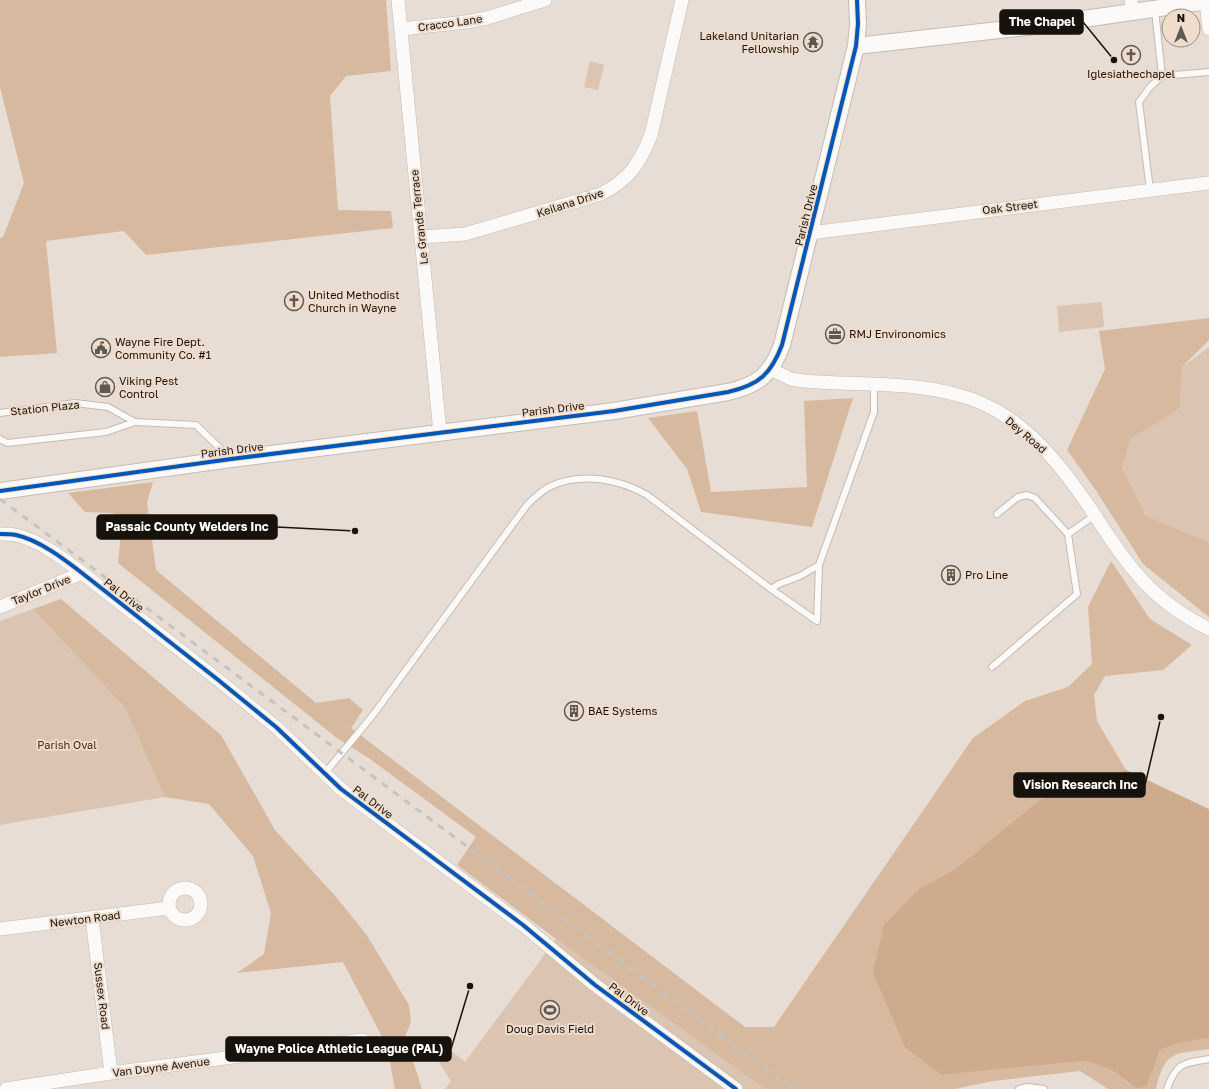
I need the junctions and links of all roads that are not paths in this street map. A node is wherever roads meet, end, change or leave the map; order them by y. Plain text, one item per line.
1 (398, 0) edge
2 (545, 0) edge
3 (682, 0) edge
4 (857, 0) edge
5 (1207, 1) edge
6 (1131, 6) edge
7 (1154, 9) junction
8 (400, 29) junction
9 (1209, 29) edge
10 (856, 46) junction
11 (1209, 72) edge
12 (1162, 76) junction
13 (1209, 183) edge
14 (1150, 190) junction
15 (810, 233) junction
16 (421, 237) junction
17 (770, 369) junction
18 (874, 385) junction
19 (0, 413) edge
20 (135, 422) junction
21 (440, 433) junction
22 (0, 439) edge
23 (231, 459) junction
24 (0, 491) edge
25 (997, 514) dead end
26 (1095, 515) junction
27 (0, 534) edge
28 (1068, 534) junction
29 (819, 565) junction
30 (82, 573) junction
31 (772, 589) junction
32 (0, 607) edge
33 (1209, 629) edge
34 (992, 667) dead end
35 (325, 773) junction
36 (169, 908) dead end
37 (92, 918) junction
38 (0, 930) edge
39 (364, 1040) dead end
40 (1209, 1059) edge
41 (111, 1073) junction
42 (6, 1089) edge
43 (736, 1089) edge
44 (1018, 1089) edge
45 (1044, 1089) edge
46 (1167, 1089) edge

1 - 8 street, Le Grande Terrace
2 - 8 street, Cracco Lane
3 - 16 street, Keilana Drive
4 - 10 street, Parish Drive
5 - 7 street
5 - 9 street
6 - 7 street
6 - 10 street
7 - 12 lane
8 - 16 street, Le Grande Terrace
10 - 15 street, Parish Drive
11 - 12 lane
12 - 14 lane
13 - 14 street, Oak Street
14 - 15 street, Oak Street
15 - 17 street, Parish Drive
16 - 21 street, Le Grande Terrace
17 - 18 street, Dey Road
17 - 21 street, Parish Drive
18 - 26 street, Dey Road
18 - 29 lane
19 - 20 lane, Station Plaza
20 - 22 lane, Station Plaza
20 - 23 lane, Station Plaza
21 - 23 street, Parish Drive
23 - 24 street, Parish Drive
25 - 28 lane
26 - 28 lane
26 - 33 street, Dey Road
27 - 30 street, Pal Drive
28 - 34 lane
29 - 31 lane
29 - 31 lane
30 - 32 street, Taylor Drive
30 - 35 street, Pal Drive
31 - 35 lane
35 - 43 street, Pal Drive
36 - 37 street, Newton Road
37 - 38 street, Newton Road
37 - 41 street, Sussex Road
39 - 41 street, Van Duyne Avenue
40 - 46 lane
41 - 42 street, Van Duyne Avenue
44 - 45 lane

